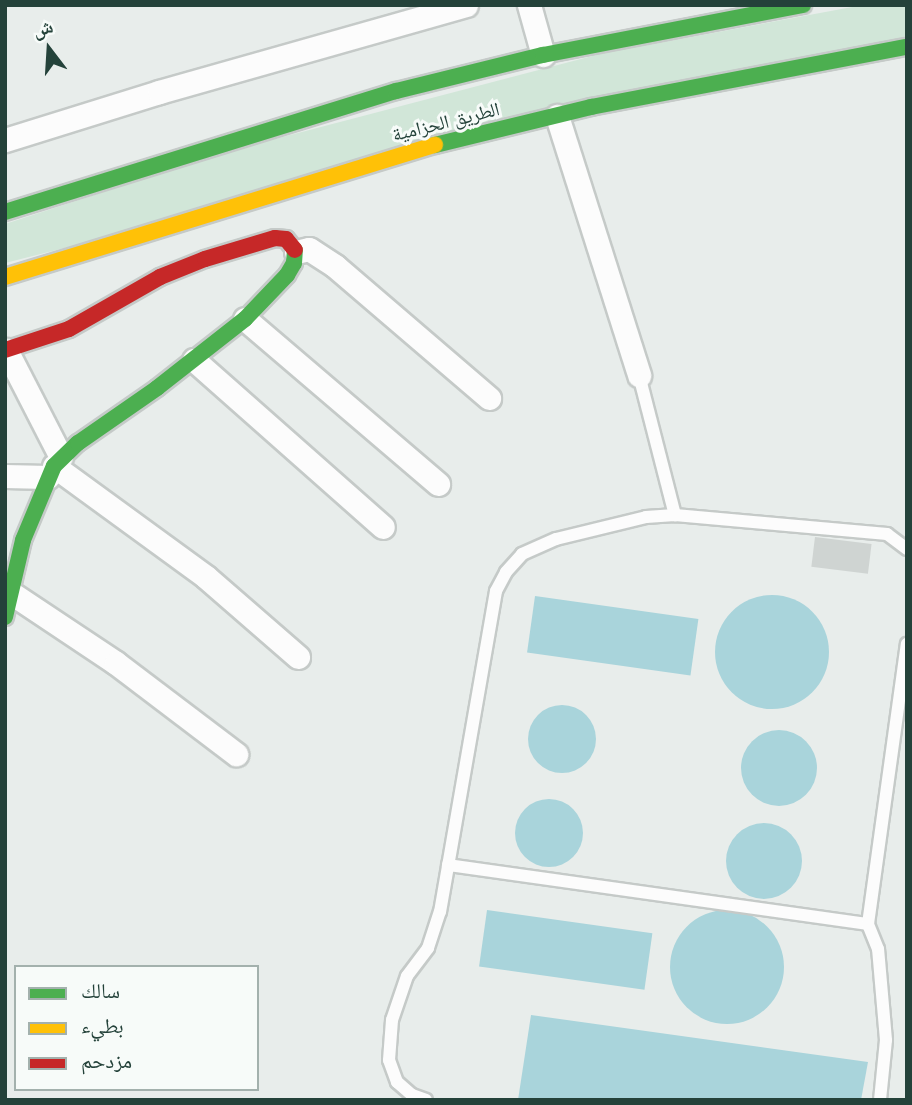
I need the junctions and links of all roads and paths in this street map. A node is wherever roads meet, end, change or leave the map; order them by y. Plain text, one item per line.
1 (466, 5) edge
2 (529, 5) edge
3 (803, 5) edge
4 (907, 47) edge
5 (543, 55) junction
6 (557, 116) junction
7 (5, 140) edge
8 (5, 212) edge
9 (296, 252) junction
10 (5, 277) edge
11 (245, 319) junction
12 (6, 350) edge
13 (194, 360) junction
14 (639, 375) joint
15 (489, 398) dead end
16 (54, 467) junction
17 (5, 476) edge
18 (438, 484) dead end
19 (675, 515) junction
20 (383, 527) dead end
21 (907, 549) edge
22 (11, 593) junction
23 (5, 617) edge
24 (907, 644) edge
25 (298, 657) dead end
26 (236, 754) dead end
27 (448, 865) junction
28 (868, 924) junction
29 (426, 1100) edge
30 (880, 1100) edge

1 - 7 street
2 - 5 street
3 - 5 main road
4 - 6 main road, الطريق الحزامية
5 - 8 main road
6 - 10 main road, الطريق الحزامية
6 - 14 street
9 - 11 main road
9 - 12 main road
9 - 15 street
11 - 13 main road
11 - 18 street
12 - 16 street
13 - 16 main road
13 - 20 street
14 - 19 lane
16 - 17 street
16 - 22 main road
16 - 25 street
19 - 21 lane
19 - 27 lane
22 - 23 main road
22 - 26 street
24 - 28 lane
27 - 28 lane
27 - 29 lane
28 - 30 lane

